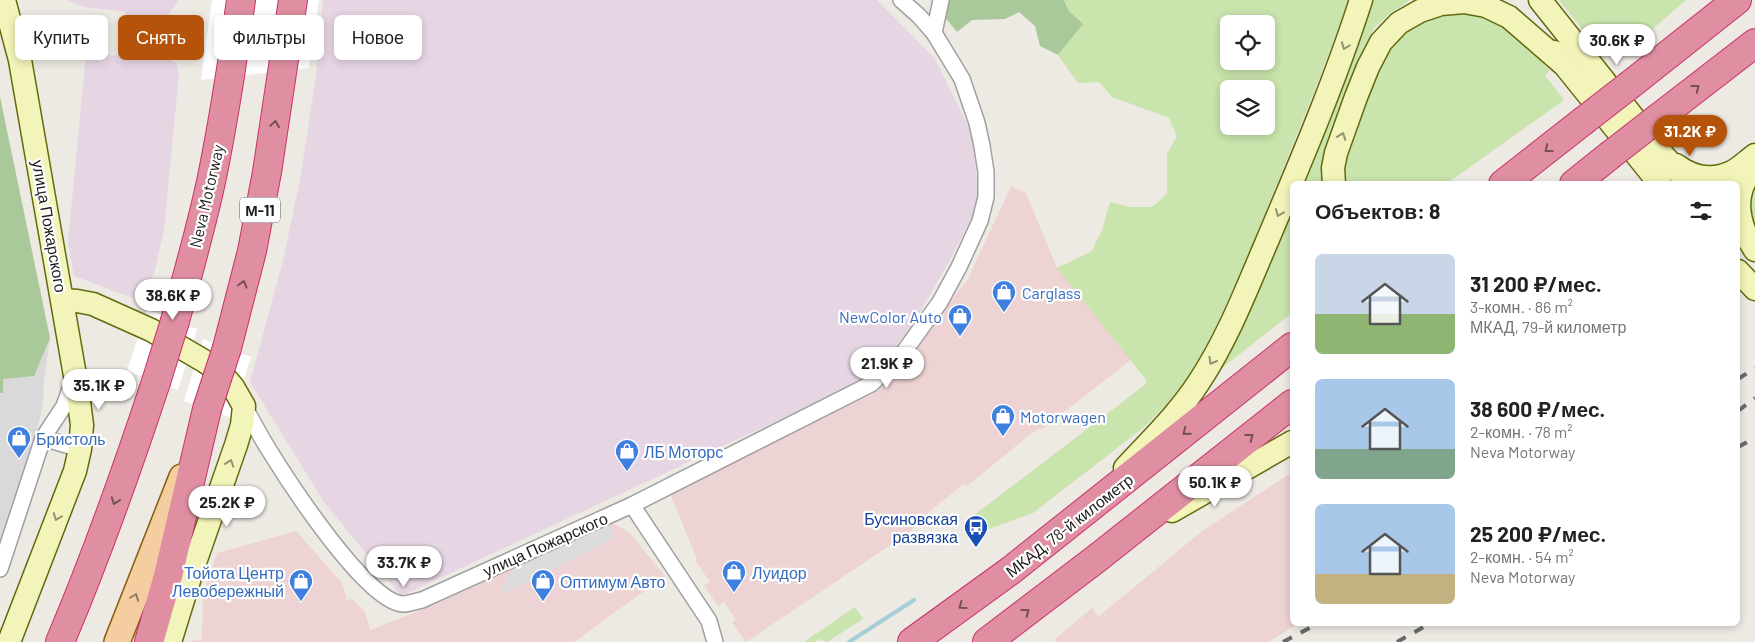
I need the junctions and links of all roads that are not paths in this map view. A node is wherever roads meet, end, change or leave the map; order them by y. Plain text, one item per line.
1 (4, 0) edge
2 (242, 0) edge
3 (293, 0) edge
4 (901, 0) edge
5 (941, 0) edge
6 (1361, 0) edge
7 (1513, 0) edge
8 (1540, 0) edge
9 (1724, 0) edge
10 (1738, 0) edge
11 (934, 33) junction
12 (1695, 34) junction
13 (1755, 42) edge
14 (1562, 63) junction
15 (1755, 155) edge
16 (1664, 156) junction
17 (1755, 167) edge
18 (1292, 181) edge
19 (1334, 181) edge
20 (1504, 181) edge
21 (1578, 181) edge
22 (1658, 181) edge
23 (1686, 181) edge
24 (1290, 186) edge
25 (1740, 191) edge
26 (1740, 215) edge
27 (1740, 241) edge
28 (1755, 250) edge
29 (1755, 258) edge
30 (63, 300) junction
31 (1290, 349) edge
32 (75, 374) junction
33 (244, 406) junction
34 (1290, 406) edge
35 (207, 409) junction
36 (43, 438) junction
37 (1290, 443) edge
38 (80, 449) junction
39 (632, 505) junction
40 (1084, 514) junction
41 (1119, 541) junction
42 (0, 569) edge
43 (8, 642) edge
44 (60, 642) edge
45 (117, 642) edge
46 (149, 642) edge
47 (170, 642) edge
48 (715, 642) edge
49 (912, 642) edge
50 (987, 642) edge

1 - 30 main road, улица Пожарского
2 -> 44 highway, Neva Motorway, bridge
35 -> 3 highway, М-11, bridge
4 - 11 street, улица Пожарского
5 - 11 street
6 -> 18 main road
7 - 14 main road
8 - 16 main road
9 - 12 main road
10 - 12 highway
11 - 39 street, улица Пожарского
12 -> 20 highway, bridge
21 -> 13 highway, bridge
19 -> 14 main road
14 - 22 main road
15 - 16 main road
16 - 23 main road
17 - 25 main road
24 -> 40 main road
26 - 28 main road
27 - 29 main road
30 - 32 main road
30 - 33 main road, улица Пожарского
31 -> 40 highway, МКАД, 78-й километр
32 - 36 street
32 - 38 main road
33 - 39 street, улица Пожарского
47 -> 33 main road
41 -> 34 highway
45 -> 35 main road, М-11
35 - 46 highway, М-11
36 - 38 street
36 - 42 street
37 - 41 main road
38 -> 43 main road
39 - 48 street
40 -> 49 highway, МКАД, 78-й километр
50 -> 41 highway

